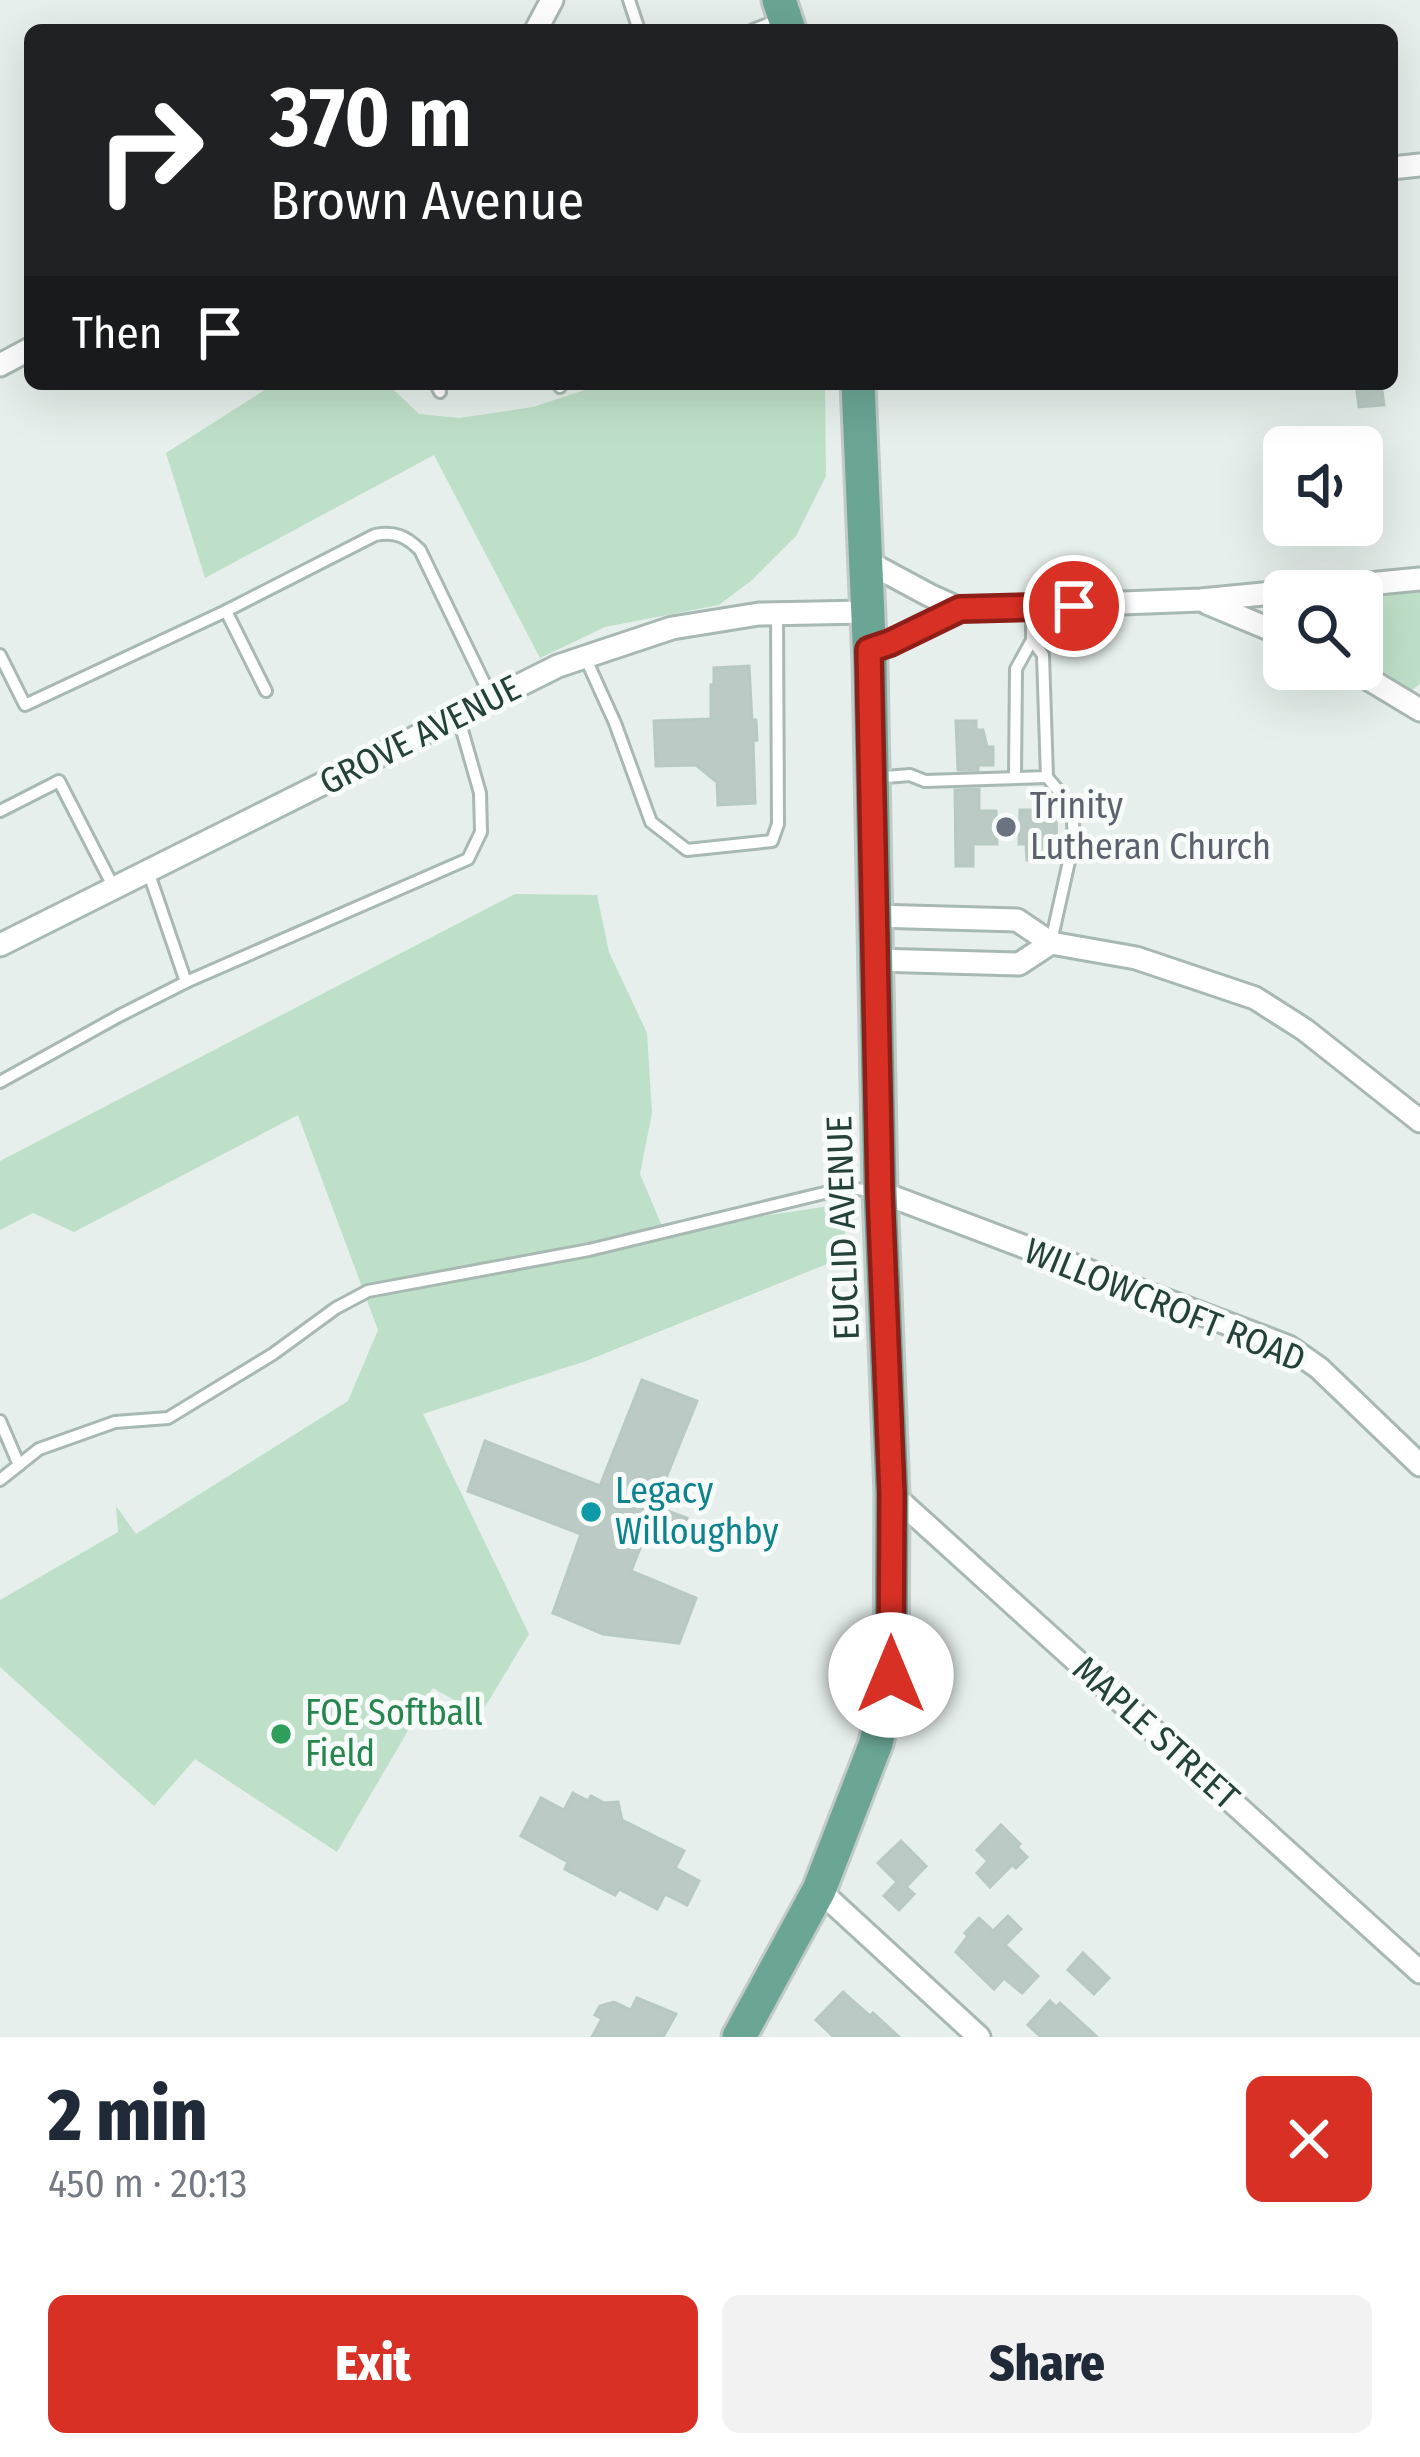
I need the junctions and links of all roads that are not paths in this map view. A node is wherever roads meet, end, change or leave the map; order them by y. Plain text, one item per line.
1 (858, 390) edge
2 (864, 560) junction
3 (1420, 579) edge
4 (1383, 583) edge
5 (1263, 594) edge
6 (1201, 600) junction
7 (1032, 608) junction
8 (960, 609) junction
9 (226, 611) junction
10 (866, 612) junction
11 (777, 614) junction
12 (1263, 626) edge
13 (1032, 640) junction
14 (869, 650) junction
15 (0, 655) edge
16 (585, 657) junction
17 (1383, 688) edge
18 (266, 691) dead end
19 (492, 699) junction
20 (1420, 710) edge
21 (458, 716) junction
22 (1015, 776) junction
23 (1047, 777) junction
24 (871, 778) junction
25 (0, 811) edge
26 (148, 871) junction
27 (115, 888) junction
28 (874, 916) junction
29 (1051, 943) junction
30 (0, 945) edge
31 (875, 960) junction
32 (186, 982) junction
33 (0, 1082) edge
34 (1420, 1121) edge
35 (880, 1192) junction
36 (0, 1421) edge
37 (1420, 1465) edge
38 (19, 1466) junction
39 (0, 1480) edge
40 (892, 1494) junction
41 (818, 1890) junction
42 (1420, 1972) edge
43 (739, 2037) edge
44 (979, 2037) edge

1 - 2 main road, EUCLID AVENUE
2 - 8 street
2 - 10 main road, EUCLID AVENUE
3 - 4 street
5 - 6 street
6 - 7 street
6 - 12 street
7 - 8 street
7 - 13 lane
8 - 14 street
9 - 15 lane
9 - 18 lane
9 - 19 lane
10 - 11 street, GROVE AVENUE
10 - 14 main road, EUCLID AVENUE
11 - 16 street, GROVE AVENUE
11 - 16 lane
13 - 22 lane
13 - 23 lane
14 - 24 main road, EUCLID AVENUE
16 - 19 street, GROVE AVENUE
17 - 20 street
19 - 21 street, GROVE AVENUE
21 - 26 street, GROVE AVENUE
21 - 32 lane
22 - 23 lane
22 - 24 lane
23 - 29 lane
24 - 28 main road, EUCLID AVENUE
25 - 27 lane
26 - 27 street, GROVE AVENUE
26 - 32 lane
27 - 30 street, GROVE AVENUE
28 - 29 street
28 - 31 main road, EUCLID AVENUE
29 - 31 street
29 - 34 street
31 - 35 main road, EUCLID AVENUE
32 - 33 lane
35 - 37 street, WILLOWCROFT ROAD
35 - 38 lane
35 - 40 main road, EUCLID AVENUE
36 - 38 lane
38 - 39 lane
40 - 41 main road, EUCLID AVENUE
40 - 42 street, MAPLE STREET
41 - 43 main road, EUCLID AVENUE
41 - 44 street

